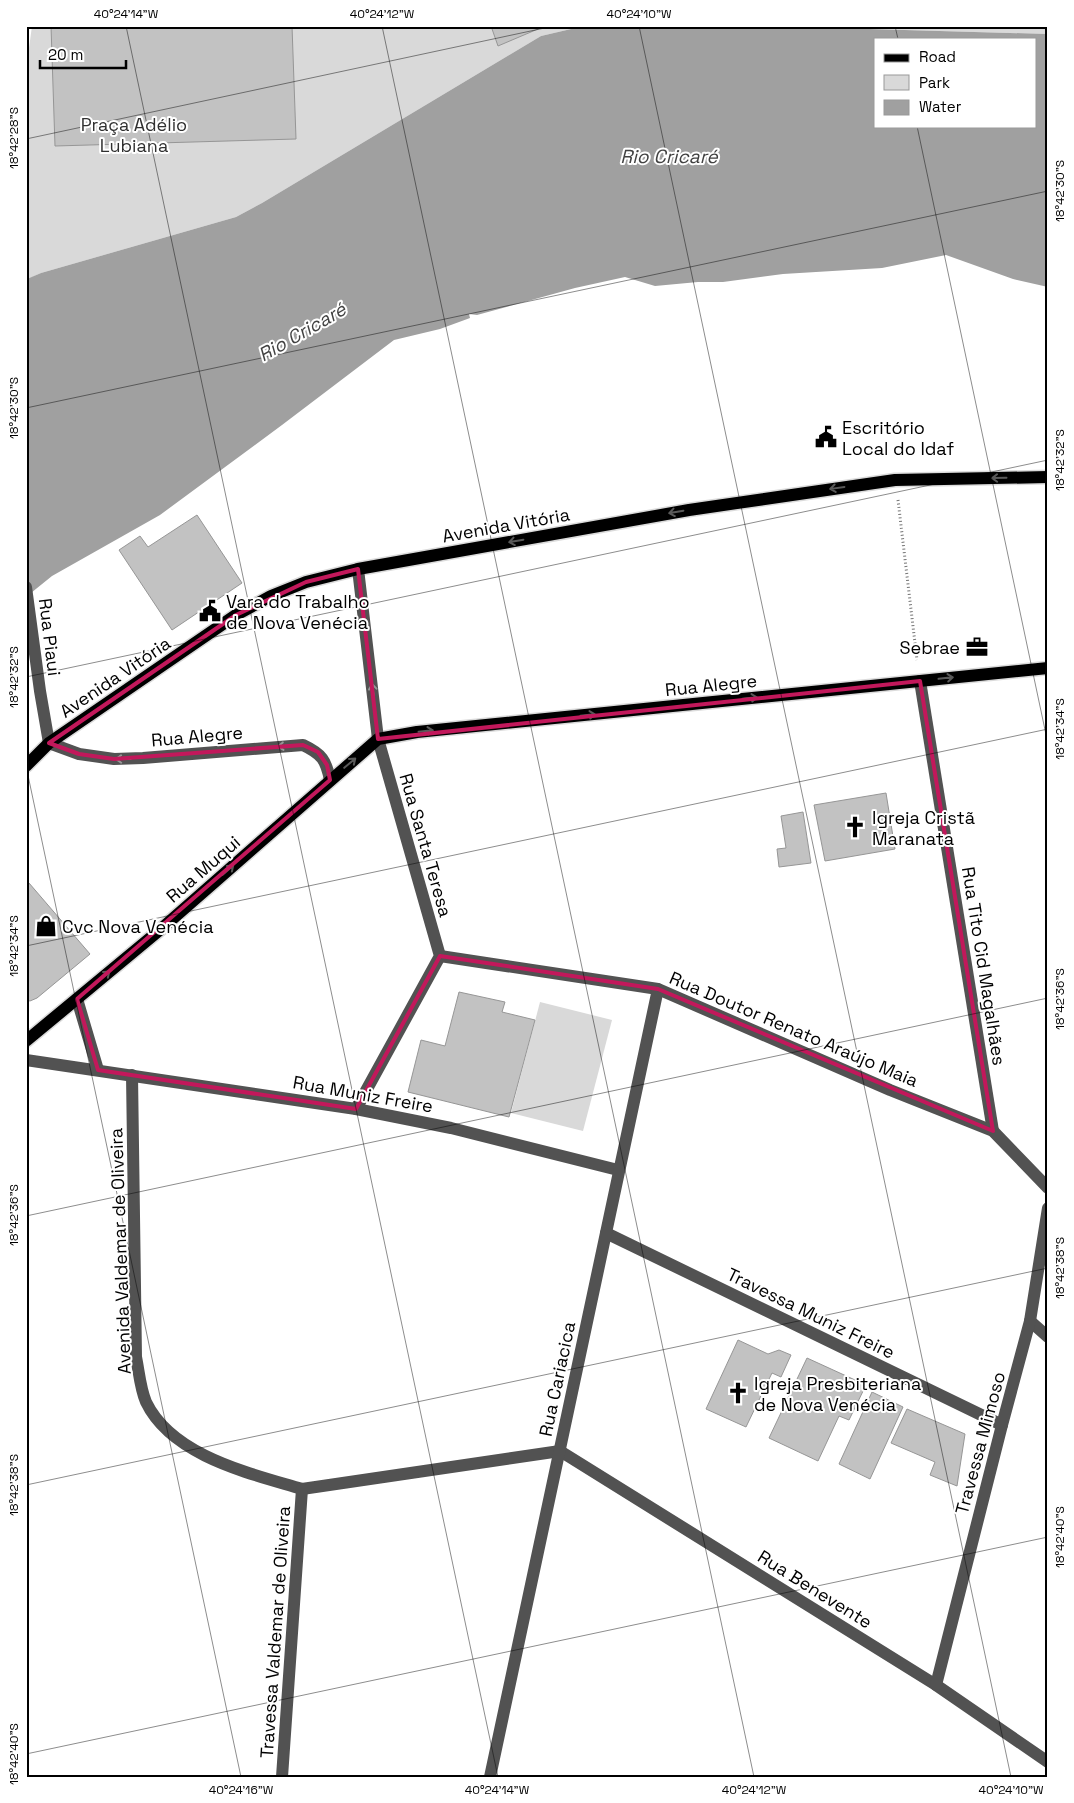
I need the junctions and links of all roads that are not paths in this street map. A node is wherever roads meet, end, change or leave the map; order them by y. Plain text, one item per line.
1 (1048, 477) edge
2 (358, 569) junction
3 (26, 587) edge
4 (1048, 668) edge
5 (920, 681) junction
6 (378, 740) junction
7 (49, 743) junction
8 (26, 766) edge
9 (330, 780) junction
10 (440, 956) junction
11 (658, 989) junction
12 (77, 999) junction
13 (26, 1041) edge
14 (26, 1060) edge
15 (98, 1070) junction
16 (132, 1075) junction
17 (356, 1109) junction
18 (993, 1131) junction
19 (618, 1170) junction
20 (1048, 1188) edge
21 (1048, 1208) edge
22 (606, 1233) junction
23 (1030, 1321) junction
24 (1048, 1337) edge
25 (1002, 1425) junction
26 (560, 1451) junction
27 (302, 1489) junction
28 (936, 1685) junction
29 (1048, 1762) edge
30 (282, 1777) edge
31 (490, 1777) edge

1 -> 2 main road, Avenida Vitória
6 -> 2 street, Rua Santa Teresa
2 - 7 main road, Avenida Vitória
3 - 7 street, Rua Piaui
5 -> 4 main road, Rua Alegre
6 -> 5 main road, Rua Alegre
5 - 18 street, Rua Tito Cid Magalhães
9 -> 6 main road, Rua Muqui
6 - 10 street, Rua Santa Teresa
7 - 8 main road, Avenida Vitória
9 -> 7 street, Rua Alegre
12 -> 9 main road, Rua Muqui
10 - 11 street, Rua Doutor Renato Araújo Maia
10 - 17 street
11 - 18 street, Rua Doutor Renato Araújo Maia
11 - 19 street, Rua Cariacica
12 - 13 main road, Rua Muqui
12 - 15 street
14 - 15 street, Rua Muniz Freire
15 - 16 street, Rua Muniz Freire
16 - 17 street, Rua Muniz Freire
16 - 27 street, Avenida Valdemar de Oliveira
17 - 19 street, Rua Muniz Freire
18 - 20 street, Rua Doutor Renato Araújo Maia
19 - 22 street, Rua Cariacica
21 - 23 street, Travessa Mimoso
22 - 25 street, Travessa Muniz Freire
22 - 26 street, Rua Cariacica
23 - 24 street
23 - 25 street, Travessa Mimoso
25 - 28 street, Travessa Mimoso
26 - 27 street, Avenida Valdemar de Oliveira
26 - 28 street, Rua Benevente
26 - 31 street, Rua Cariacica
27 - 30 street, Travessa Valdemar de Oliveira
28 - 29 street, Rua Benevente

